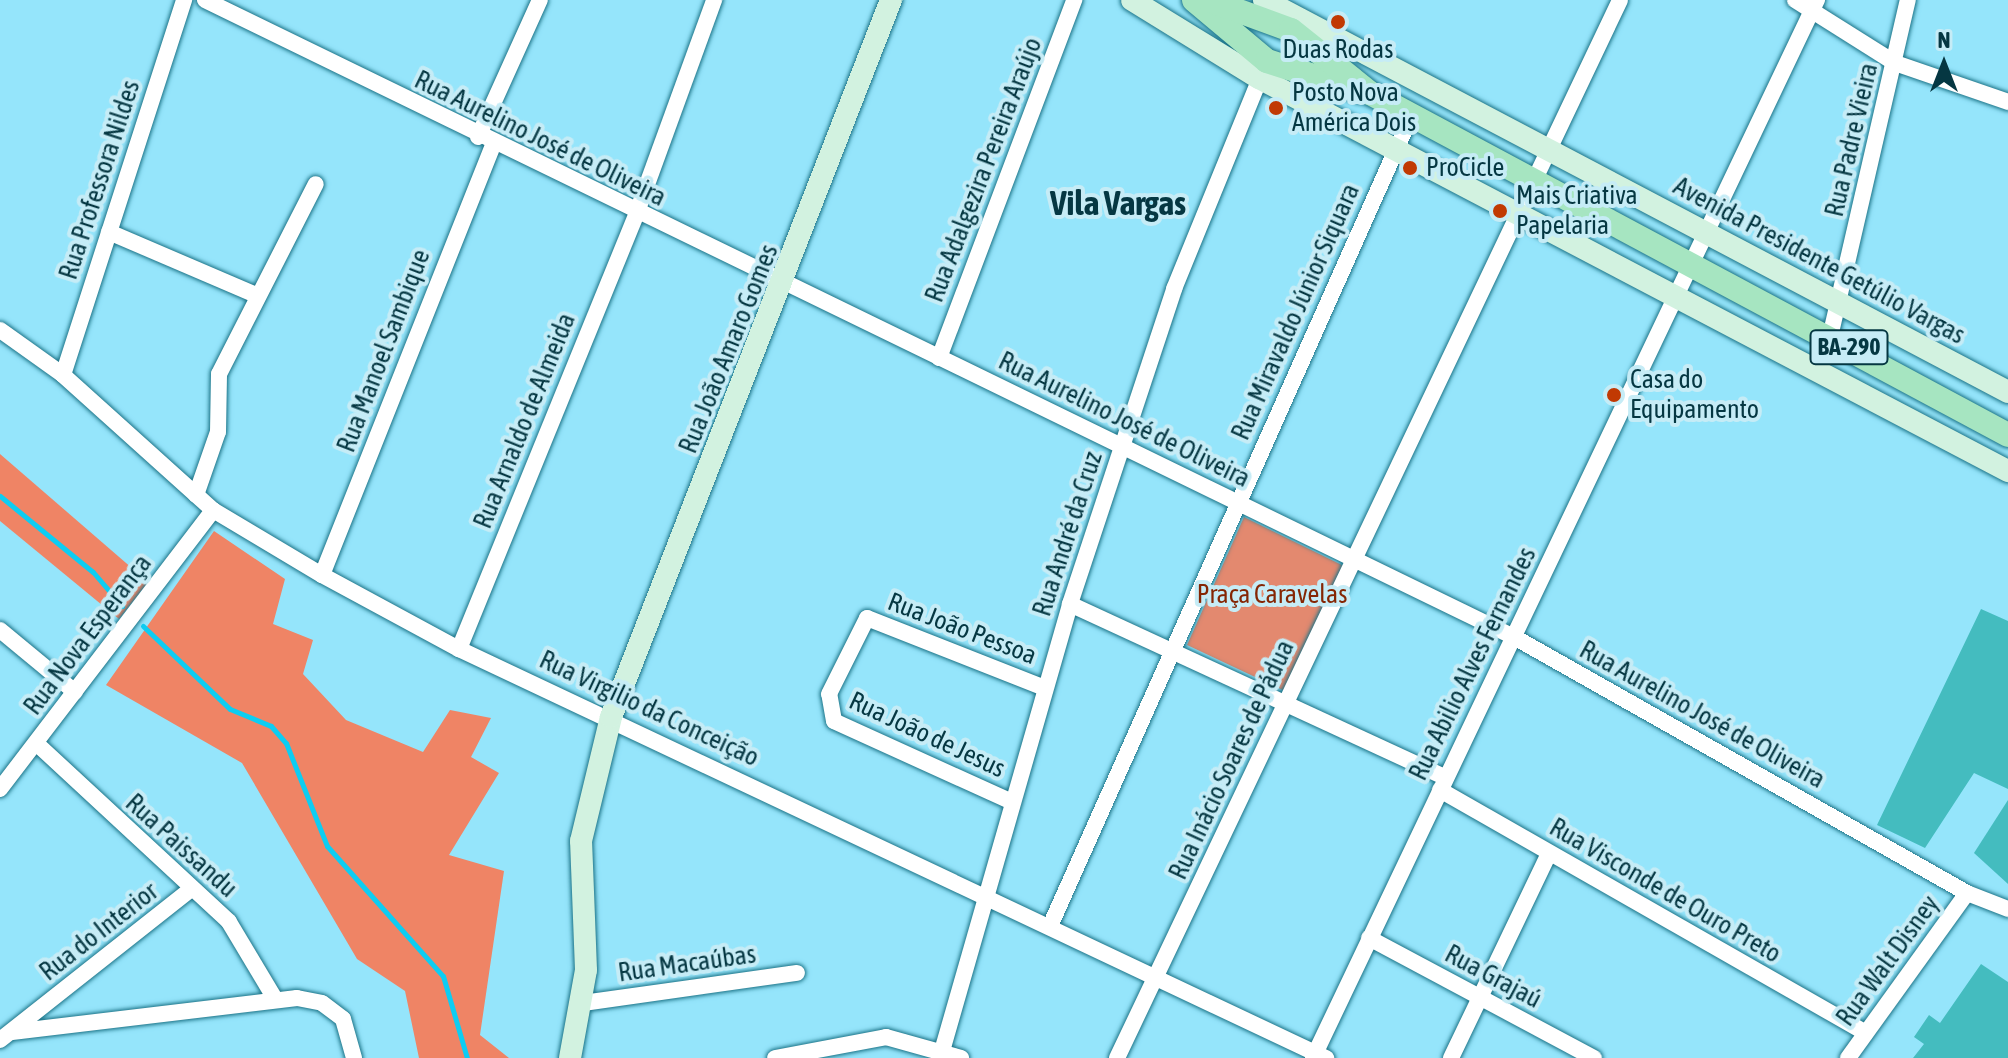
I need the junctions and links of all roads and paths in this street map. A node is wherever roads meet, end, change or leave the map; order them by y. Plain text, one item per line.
1 (184, 0) edge
2 (205, 0) edge
3 (540, 0) edge
4 (714, 0) edge
5 (891, 0) edge
6 (1074, 0) edge
7 (1132, 0) edge
8 (1194, 0) edge
9 (1209, 0) edge
10 (1620, 0) edge
11 (1795, 0) edge
12 (1908, 0) edge
13 (1815, 6) edge
14 (1284, 17) edge
15 (1244, 45) junction
16 (1895, 63) junction
17 (1271, 70) junction
18 (1370, 93) junction
19 (2008, 102) edge
20 (1411, 116) junction
21 (478, 137) junction
22 (493, 146) junction
23 (1396, 147) junction
24 (1548, 154) junction
25 (1535, 180) junction
26 (316, 184) dead end
27 (1520, 211) junction
28 (637, 212) junction
29 (1704, 231) junction
30 (109, 232) junction
31 (1689, 263) junction
32 (786, 284) junction
33 (1675, 291) junction
34 (254, 294) junction
35 (1840, 302) junction
36 (0, 330) edge
37 (1830, 337) junction
38 (939, 358) junction
39 (63, 375) junction
40 (2008, 392) edge
41 (2008, 435) edge
42 (1122, 445) junction
43 (2008, 471) edge
44 (196, 495) junction
45 (1237, 502) junction
46 (213, 510) junction
47 (1354, 557) junction
48 (322, 575) junction
49 (1070, 604) junction
50 (861, 621) joint
51 (0, 630) edge
52 (1514, 637) junction
53 (459, 649) junction
54 (1173, 651) junction
55 (1045, 688) junction
56 (75, 692) junction
57 (1286, 703) junction
58 (611, 717) junction
59 (36, 743) junction
60 (1443, 784) junction
61 (0, 789) edge
62 (1010, 801) junction
63 (1549, 853) junction
64 (190, 890) junction
65 (987, 893) junction
66 (1967, 893) junction
67 (2008, 909) edge
68 (1051, 924) junction
69 (1369, 938) junction
70 (797, 973) dead end
71 (1157, 975) junction
72 (1480, 998) junction
73 (275, 999) junction
74 (583, 1003) junction
75 (1866, 1033) junction
76 (6, 1036) edge
77 (941, 1054) edge
78 (1318, 1056) edge
79 (354, 1058) edge
80 (570, 1058) edge
81 (775, 1058) edge
82 (961, 1058) edge
83 (1117, 1058) edge
84 (1451, 1058) edge
85 (1594, 1058) edge
86 (1848, 1058) edge

1 - 30 street, Rua Professora Nildes
2 - 21 street, Rua Aurelino José de Oliveira
3 - 21 street
4 - 28 street, Rua Arnaldo de Almeida
5 - 32 street, Rua João Amaro Gomes
6 - 38 street, Rua Adalgezira Pereira Araújo
7 - 17 street, Avenida Presidente Getúlio Vargas
8 - 15 main road, Avenida Presidente Getúlio Vargas / BA-290
9 - 14 main road, Avenida Presidente Getúlio Vargas / BA-290
10 - 24 street, Rua Inácio Soares de Pádua
11 - 13 street
12 - 16 street, Rua Padre Vieira
13 - 16 street
13 - 29 street, Rua Abilio Alves Fernandes
14 - 15 main road
14 - 17 main road
14 - 18 main road, Avenida Presidente Getúlio Vargas / BA-290
14 - 24 street, Avenida Presidente Getúlio Vargas
15 - 17 main road, Avenida Presidente Getúlio Vargas / BA-290
16 - 19 street
16 - 35 street, Rua Padre Vieira
17 - 18 main road, Avenida Presidente Getúlio Vargas / BA-290
17 - 23 street, Avenida Presidente Getúlio Vargas
17 - 42 street, Rua André da Cruz
18 - 20 main road, Avenida Presidente Getúlio Vargas / BA-290
20 - 23 street, Rua Miravaldo Júnior Siquara
20 - 25 main road, Avenida Presidente Getúlio Vargas / BA-290
21 - 22 street, Rua Aurelino José de Oliveira
22 - 28 street, Rua Aurelino José de Oliveira
22 - 48 street, Rua Manoel Sambique
23 - 27 street, Avenida Presidente Getúlio Vargas
23 - 45 street, Rua Miravaldo Júnior Siquara
24 - 25 street, Rua Inácio Soares de Pádua
24 - 29 street, Avenida Presidente Getúlio Vargas
25 - 27 street, Rua Inácio Soares de Pádua
25 - 31 main road, Avenida Presidente Getúlio Vargas / BA-290
26 - 34 street
27 - 33 street, Avenida Presidente Getúlio Vargas
27 - 47 street, Rua Inácio Soares de Pádua
28 - 32 street, Rua Aurelino José de Oliveira
28 - 53 street, Rua Arnaldo de Almeida
29 - 31 street, Rua Abilio Alves Fernandes
29 - 35 street, Avenida Presidente Getúlio Vargas
30 - 34 street
30 - 39 street, Rua Professora Nildes
31 - 33 street, Rua Abilio Alves Fernandes
31 - 37 main road, Avenida Presidente Getúlio Vargas / BA-290
32 - 38 street, Rua Aurelino José de Oliveira
32 - 58 street, Rua João Amaro Gomes
33 - 43 street, Avenida Presidente Getúlio Vargas
33 - 52 street, Rua Abilio Alves Fernandes
34 - 44 street
35 - 37 street, Rua Padre Vieira
35 - 40 street, Avenida Presidente Getúlio Vargas
36 - 39 street, Rua Virgilio da Conceição
37 - 41 main road, Avenida Presidente Getúlio Vargas / BA-290
38 - 42 street, Rua Aurelino José de Oliveira
39 - 44 street, Rua Virgilio da Conceição
42 - 45 street, Rua Aurelino José de Oliveira
42 - 49 street, Rua André da Cruz
44 - 46 street, Rua Virgilio da Conceição
45 - 47 street, Rua Aurelino José de Oliveira
45 - 54 street, Rua Miravaldo Júnior Siquara
46 - 48 street, Rua Virgilio da Conceição
46 - 56 street, Rua Nova Esperança
47 - 52 street, Rua Aurelino José de Oliveira
47 - 57 street, Rua Inácio Soares de Pádua
48 - 53 street, Rua Virgilio da Conceição
49 - 54 street, Rua Visconde de Ouro Preto
49 - 55 street, Rua André da Cruz
50 - 55 street, Rua João Pessoa
50 - 62 street, Rua João de Jesus
51 - 56 street
52 - 60 street, Rua Abilio Alves Fernandes
52 - 66 street, Rua Aurelino José de Oliveira
53 - 58 street, Rua Virgilio da Conceição
54 - 57 street, Rua Visconde de Ouro Preto
54 - 68 street, Rua Miravaldo Júnior Siquara
55 - 62 street, Rua André da Cruz
56 - 59 street, Rua Nova Esperança
57 - 60 street, Rua Visconde de Ouro Preto
57 - 71 street, Rua Inácio Soares de Pádua
58 - 65 street, Rua Virgilio da Conceição
58 - 74 street, Rua João Amaro Gomes
59 - 61 street, Rua Nova Esperança
59 - 64 street, Rua Paissandu
60 - 63 street, Rua Visconde de Ouro Preto
60 - 69 street, Rua Abilio Alves Fernandes
62 - 65 street, Rua André da Cruz
63 - 72 street
63 - 75 street, Rua Visconde de Ouro Preto
64 - 73 street, Rua Paissandu
64 - 76 street, Rua do Interior
65 - 68 street, Rua Virgilio da Conceição
65 - 77 street, Rua André da Cruz
66 - 67 street, Rua Aurelino José de Oliveira
66 - 75 street, Rua Walt Disney
68 - 71 street, Rua Virgilio da Conceição
69 - 72 street, Rua Grajaú
69 - 78 street, Rua Abilio Alves Fernandes
70 - 74 street, Rua Macaúbas
71 - 78 street, Rua Virgilio da Conceição
71 - 83 street, Rua Inácio Soares de Pádua
72 - 84 street
72 - 85 street, Rua Grajaú
73 - 76 street
73 - 79 street
74 - 80 street, Rua João Amaro Gomes
75 - 86 street, Rua Walt Disney
77 - 81 street
77 - 82 street

